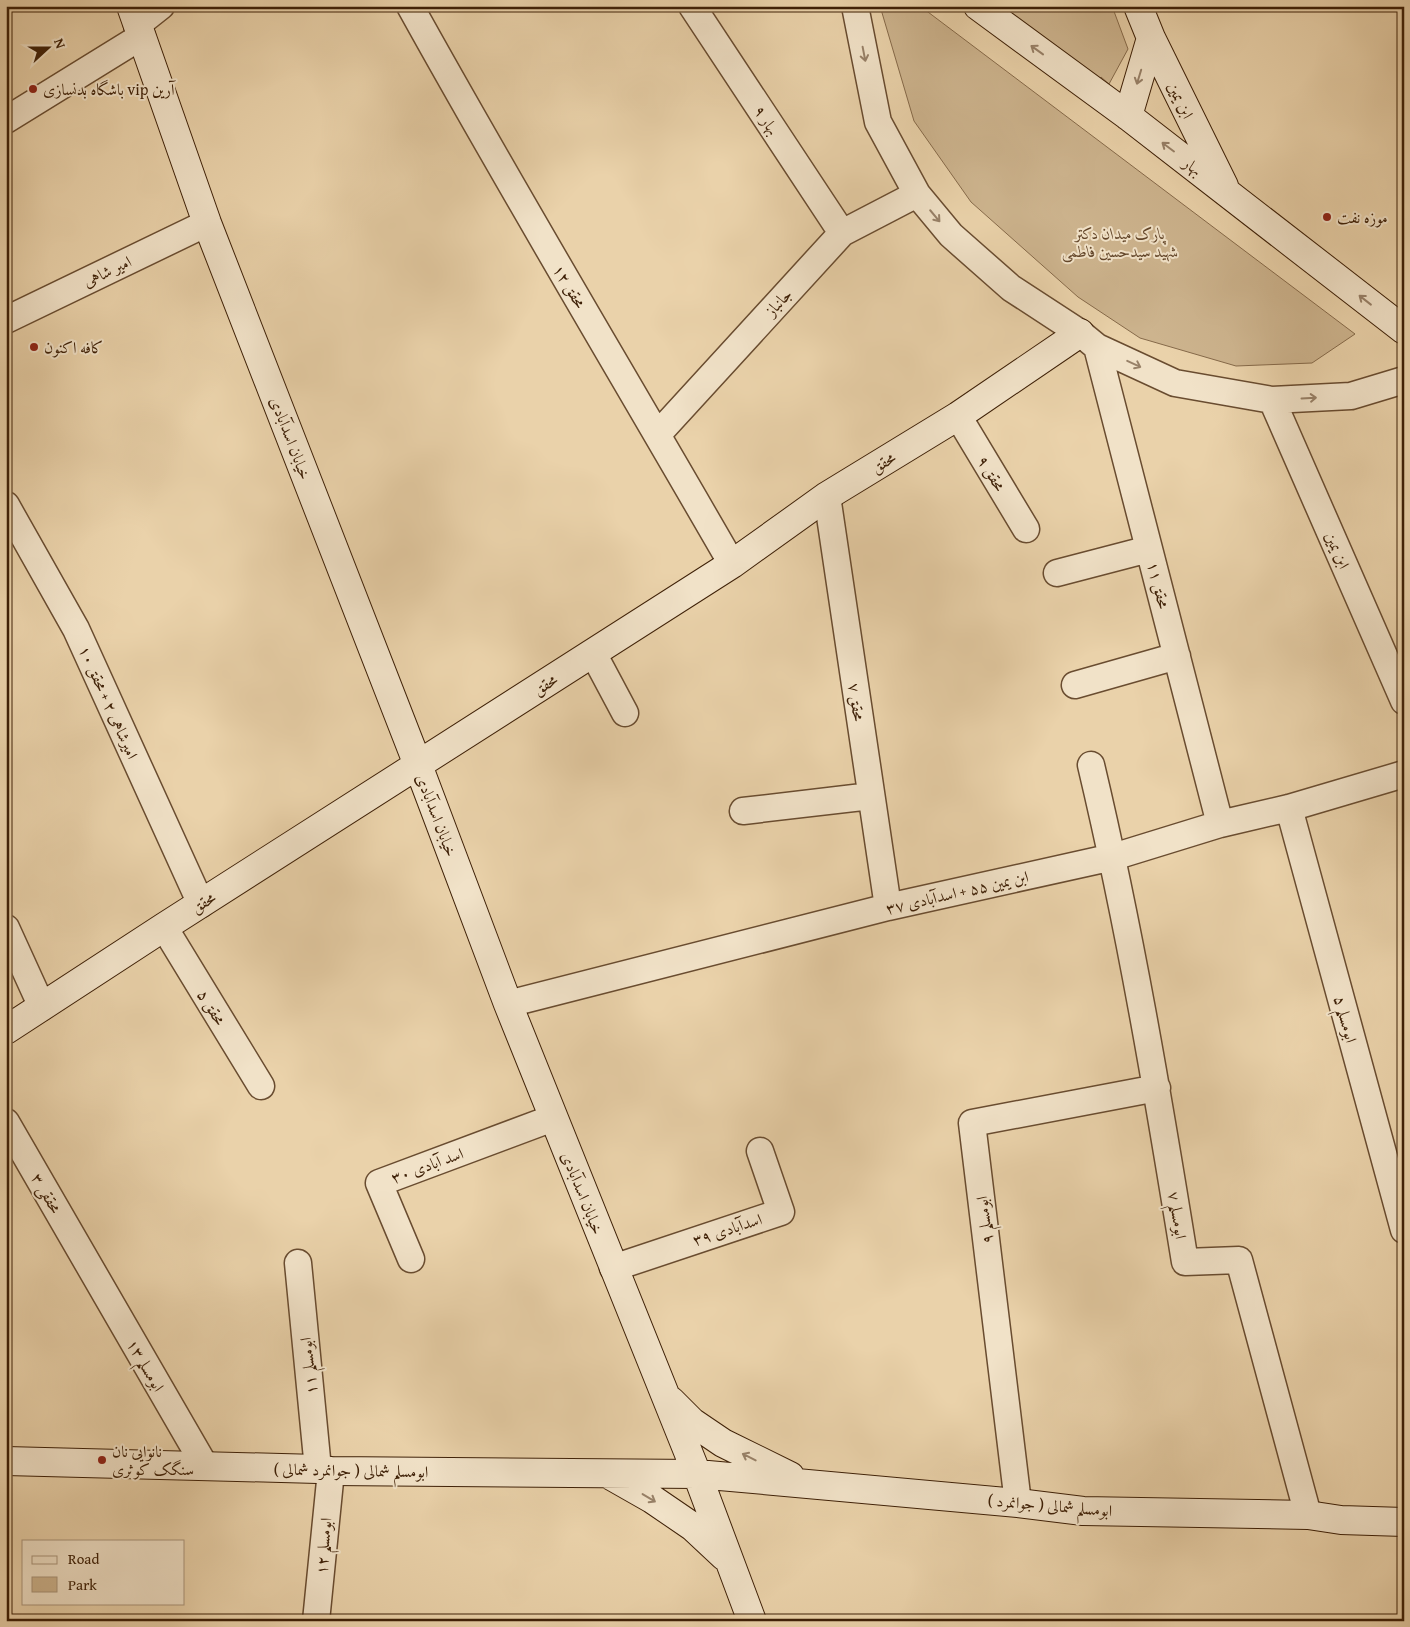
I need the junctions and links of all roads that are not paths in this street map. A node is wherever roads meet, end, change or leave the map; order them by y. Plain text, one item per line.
1 (161, 6) edge
2 (410, 6) edge
3 (692, 6) edge
4 (855, 6) edge
5 (978, 6) edge
6 (1138, 6) edge
7 (137, 22) edge
8 (1151, 38) junction
9 (1128, 116) junction
10 (6, 120) edge
11 (1227, 192) junction
12 (917, 194) junction
13 (207, 223) junction
14 (842, 233) junction
15 (6, 320) edge
16 (1404, 330) edge
17 (1088, 340) junction
18 (1404, 380) edge
19 (1272, 400) junction
20 (958, 416) junction
21 (658, 434) junction
22 (827, 496) junction
23 (6, 505) edge
24 (1026, 530) dead end
25 (1149, 548) junction
26 (732, 564) junction
27 (1057, 573) dead end
28 (593, 653) junction
29 (1177, 656) junction
30 (1075, 685) dead end
31 (1404, 701) edge
32 (625, 713) dead end
33 (418, 765) junction
34 (1090, 765) dead end
35 (1404, 774) edge
36 (871, 796) junction
37 (1289, 808) junction
38 (743, 811) dead end
39 (1220, 824) junction
40 (1113, 856) junction
41 (201, 904) junction
42 (888, 907) junction
43 (164, 927) junction
44 (6, 928) edge
45 (508, 1004) junction
46 (42, 1007) junction
47 (6, 1030) edge
48 (261, 1086) dead end
49 (1157, 1088) junction
50 (553, 1118) junction
51 (6, 1122) edge
52 (760, 1150) dead end
53 (1404, 1230) edge
54 (411, 1258) dead end
55 (298, 1263) dead end
56 (88, 1264) joint
57 (613, 1268) junction
58 (664, 1395) junction
59 (6, 1462) edge
60 (205, 1466) junction
61 (324, 1470) junction
62 (607, 1474) junction
63 (696, 1474) junction
64 (810, 1484) junction
65 (1018, 1503) junction
66 (1308, 1515) junction
67 (1404, 1522) edge
68 (729, 1560) junction
69 (316, 1621) edge
70 (752, 1621) edge

1 - 7 street
2 - 21 street, محقق ۱۲
3 - 14 street, بهار ۹
4 -> 12 street
9 -> 5 main road, بهار
6 - 8 main road, ابن یمین
7 - 10 street
7 - 13 main road, خیابان اسدآبادی
8 -> 9 main road
8 - 11 main road, ابن یمین
11 -> 9 main road, بهار
16 -> 11 main road, بهار
12 - 14 street, جانباز
12 -> 17 street
13 - 15 street, امیر شاهی
13 - 33 main road, خیابان اسدآبادی
14 - 21 street, جانباز
17 -> 19 street
17 - 20 main road, محقق
17 - 25 street, محقق ۱۱
19 -> 18 street
19 - 31 street, ابن یمین
20 - 22 main road, محقق
20 - 24 street, محقق ۹
21 - 26 street, محقق ۱۲
22 - 26 main road, محقق
22 - 36 street, محقق ۷
23 - 41 street, امیرشاهی ۲ + محقق ۱۰
25 - 27 street
25 - 29 street, محقق ۱۱
26 - 28 main road, محقق
28 - 32 street
28 - 33 main road, محقق
29 - 30 street
29 - 39 street, محقق ۱۱
33 - 41 main road, محقق
33 - 45 main road, خیابان اسدآبادی
34 - 40 street, ابومسلم ۷
35 - 37 street, ابن یمین ۵۵ + اسدآبادی ۳۷
36 - 38 street
36 - 42 street, محقق ۷
37 - 39 street, ابن یمین ۵۵ + اسدآبادی ۳۷
37 - 53 street, ابومسلم ۵
39 - 40 street, ابن یمین ۵۵ + اسدآبادی ۳۷
40 - 42 street, ابن یمین ۵۵ + اسدآبادی ۳۷
40 - 49 street, ابومسلم ۷
41 - 43 main road, محقق
42 - 45 street, ابن یمین ۵۵ + اسدآبادی ۳۷
43 - 46 main road, محقق
43 - 48 street, محقق ۵
44 - 46 street
45 - 50 main road, خیابان اسدآبادی
46 - 47 main road, محقق
49 - 65 street, ابومسلم ۹
49 - 66 street, ابومسلم ۷
50 - 54 street, اسد آبادی ۳۰
50 - 57 main road, خیابان اسدآبادی
51 - 56 street, محققی ۳
52 - 57 street, اسدآبادی ۳۹
55 - 61 street, ابومسلم ۱۱
56 - 60 street, ابومسلم ۱۳
57 - 58 main road, خیابان اسدآبادی
58 - 63 main road, خیابان اسدآبادی
64 -> 58 main road
59 - 60 main road, ابومسلم شمالی ( جوانمرد شمالی )
60 - 61 main road, ابومسلم شمالی ( جوانمرد شمالی )
61 - 62 main road, ابومسلم شمالی ( جوانمرد شمالی )
61 - 69 street, ابومسلم ۱۲
62 - 63 main road, ابومسلم شمالی ( جوانمرد شمالی )
62 -> 68 main road
63 - 64 main road, ابومسلم شمالی ( جوانمرد )
63 - 68 main road, خیابان اسدآبادی
64 - 65 main road, ابومسلم شمالی ( جوانمرد )
65 - 66 main road, ابومسلم شمالی ( جوانمرد )
66 - 67 main road, ابومسلم شمالی ( جوانمرد )
68 - 70 main road, خیابان اسدآبادی

